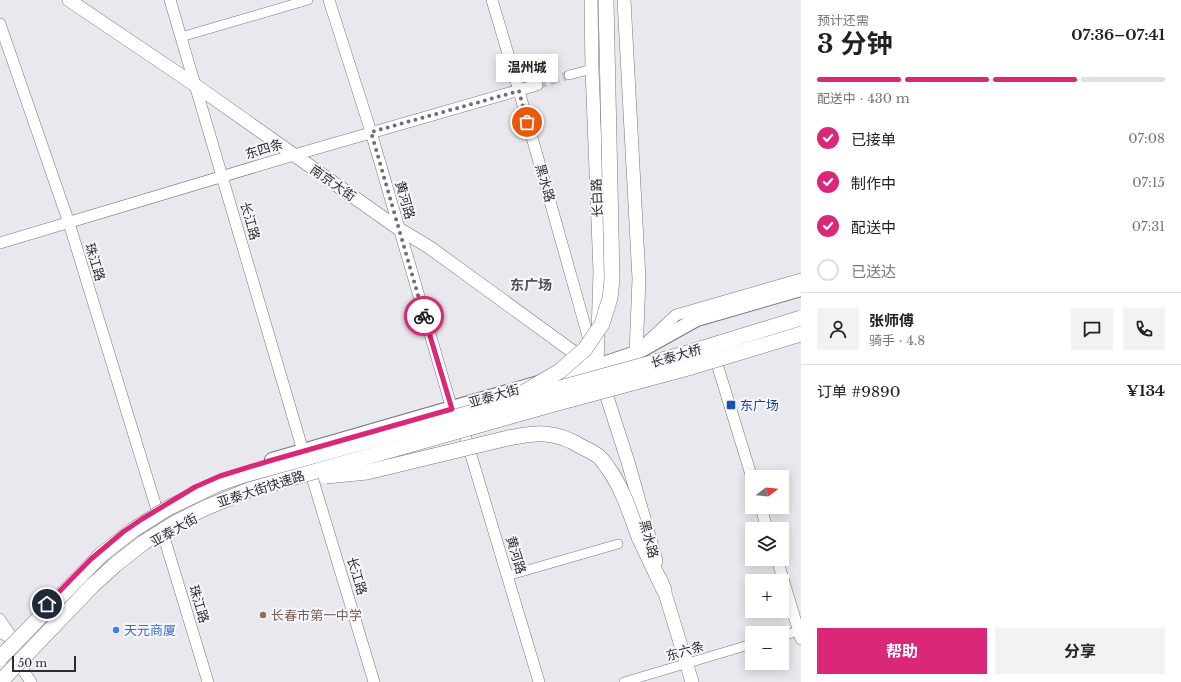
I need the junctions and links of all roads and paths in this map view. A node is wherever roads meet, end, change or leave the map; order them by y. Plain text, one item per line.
1 (69, 0) edge
2 (170, 0) edge
3 (308, 0) edge
4 (329, 0) edge
5 (492, 0) edge
6 (591, 0) edge
7 (606, 0) edge
8 (624, 0) edge
9 (0, 24) edge
10 (181, 37) junction
11 (592, 69) junction
12 (569, 76) tunnel mouth
13 (194, 85) junction
14 (538, 86) tunnel mouth
15 (519, 91) junction
16 (371, 132) junction
17 (294, 155) junction
18 (222, 177) junction
19 (69, 223) junction
20 (399, 229) junction
21 (0, 243) edge
22 (801, 279) edge
23 (801, 289) edge
24 (801, 318) edge
25 (801, 327) edge
26 (801, 334) edge
27 (801, 339) edge
28 (636, 353) junction
29 (717, 364) junction
30 (597, 366) junction
31 (607, 395) junction
32 (552, 398) junction
33 (506, 403) junction
34 (452, 409) junction
35 (465, 435) junction
36 (303, 451) junction
37 (750, 470) edge
38 (312, 477) junction
39 (285, 480) junction
40 (157, 510) junction
41 (164, 534) junction
42 (618, 544) dead end
43 (779, 566) edge
44 (507, 576) junction
45 (664, 590) junction
46 (0, 618) edge
47 (0, 631) edge
48 (800, 635) edge
49 (789, 636) edge
50 (13, 638) junction
51 (745, 646) edge
52 (0, 648) edge
53 (0, 657) edge
54 (686, 664) junction
55 (21, 666) junction
56 (0, 682) edge
57 (7, 682) edge
58 (31, 682) edge
59 (208, 682) edge
60 (374, 682) edge
61 (539, 682) edge
62 (624, 682) edge
63 (692, 682) edge

1 - 13 main road, 南京大街
2 - 10 street, 长江路
3 - 10 street
4 - 16 street, 黄河路
5 - 15 street, 黑水路
6 - 11 main road, 长白路
7 - 33 highway, bridge
8 - 28 main road
9 - 19 street, 珠江路
10 - 13 street, 长江路
11 - 12 street
11 - 30 main road, 长白路
13 - 17 main road, 南京大街
13 - 18 street, 长江路
14 - 15 street, 东四条
15 - 16 street, 东四条
15 - 30 street, 黑水路
16 - 17 street, 东四条
16 - 20 street, 黄河路
17 - 18 street, 东四条
17 - 20 main road, 南京大街
18 - 19 street, 东四条
18 - 36 street, 长江路
19 - 21 street, 东四条
19 - 40 street, 珠江路
20 - 30 main road, 南京大街
20 - 34 street, 黄河路
22 - 28 street
23 - 28 main road, 亚泰大街
24 - 32 highway, 长泰大桥, bridge
25 - 31 main road, 亚泰大街
26 - 32 highway, 长泰大桥, bridge
27 - 29 street
28 - 30 main road, 亚泰大街
29 - 31 street
29 - 37 street
30 - 31 main road, 长白路
30 - 34 main road, 亚泰大街
31 - 35 main road, 亚泰大街
31 - 45 main road, 黑水路
32 - 33 highway, 亚泰大街快速路, bridge
32 - 39 highway, 亚泰大街快速路, bridge
33 - 53 highway, 亚泰大街快速路, bridge
34 - 36 main road, 亚泰大街
35 - 38 main road, 亚泰大街
35 - 44 street, 黄河路
36 - 40 main road, 亚泰大街
38 - 41 main road, 亚泰大街
38 - 60 street, 长江路
39 - 45 highway, bridge
39 - 56 highway, 亚泰大街快速路, bridge
40 - 50 main road, 亚泰大街
41 - 55 main road, 亚泰大街
41 - 59 street, 珠江路
42 - 44 street
43 - 48 street
44 - 61 street, 黄河路
45 - 54 main road, 黑水路
46 - 50 street
47 - 50 main road
48 - 49 street
50 - 52 main road, 亚泰大街
50 - 55 main road
51 - 54 street, 东六条
53 - 55 main road
54 - 62 street, 东六条
54 - 63 main road, 黑水路
55 - 57 main road, 亚泰大街
55 - 58 street

